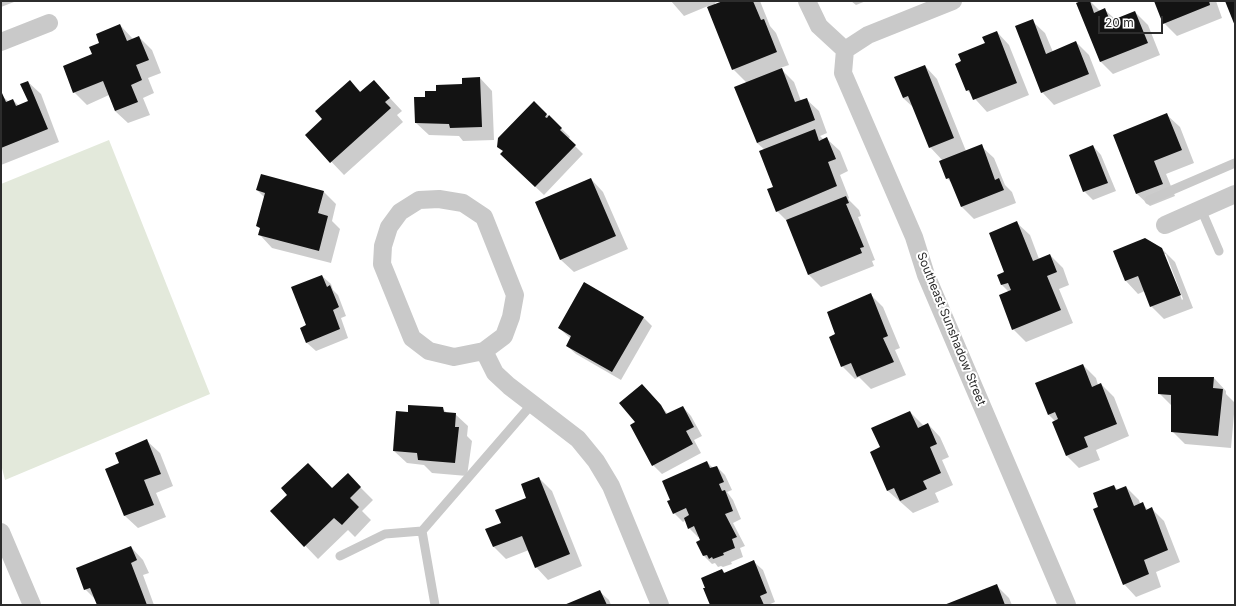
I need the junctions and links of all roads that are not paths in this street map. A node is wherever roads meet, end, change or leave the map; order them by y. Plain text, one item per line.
1 (807, 1) edge
2 (953, 1) edge
3 (49, 23) dead end
4 (1, 42) edge
5 (845, 50) junction
6 (1235, 163) edge
7 (1235, 194) edge
8 (1149, 200) dead end
9 (1201, 209) junction
10 (1165, 226) dead end
11 (1219, 251) dead end
12 (484, 351) junction
13 (532, 404) junction
14 (422, 531) junction
15 (1, 532) edge
16 (340, 556) dead end
17 (32, 605) edge
18 (435, 605) edge
19 (660, 605) edge
20 (1067, 605) edge

1 - 5 street
2 - 5 street
3 - 4 street
5 - 20 street, Southeast Sunshadow Street
6 - 8 lane
7 - 9 street
9 - 10 street
9 - 11 lane
12 - 12 street
12 - 13 street
13 - 14 lane
13 - 19 street
14 - 16 lane
14 - 18 lane
15 - 17 street

